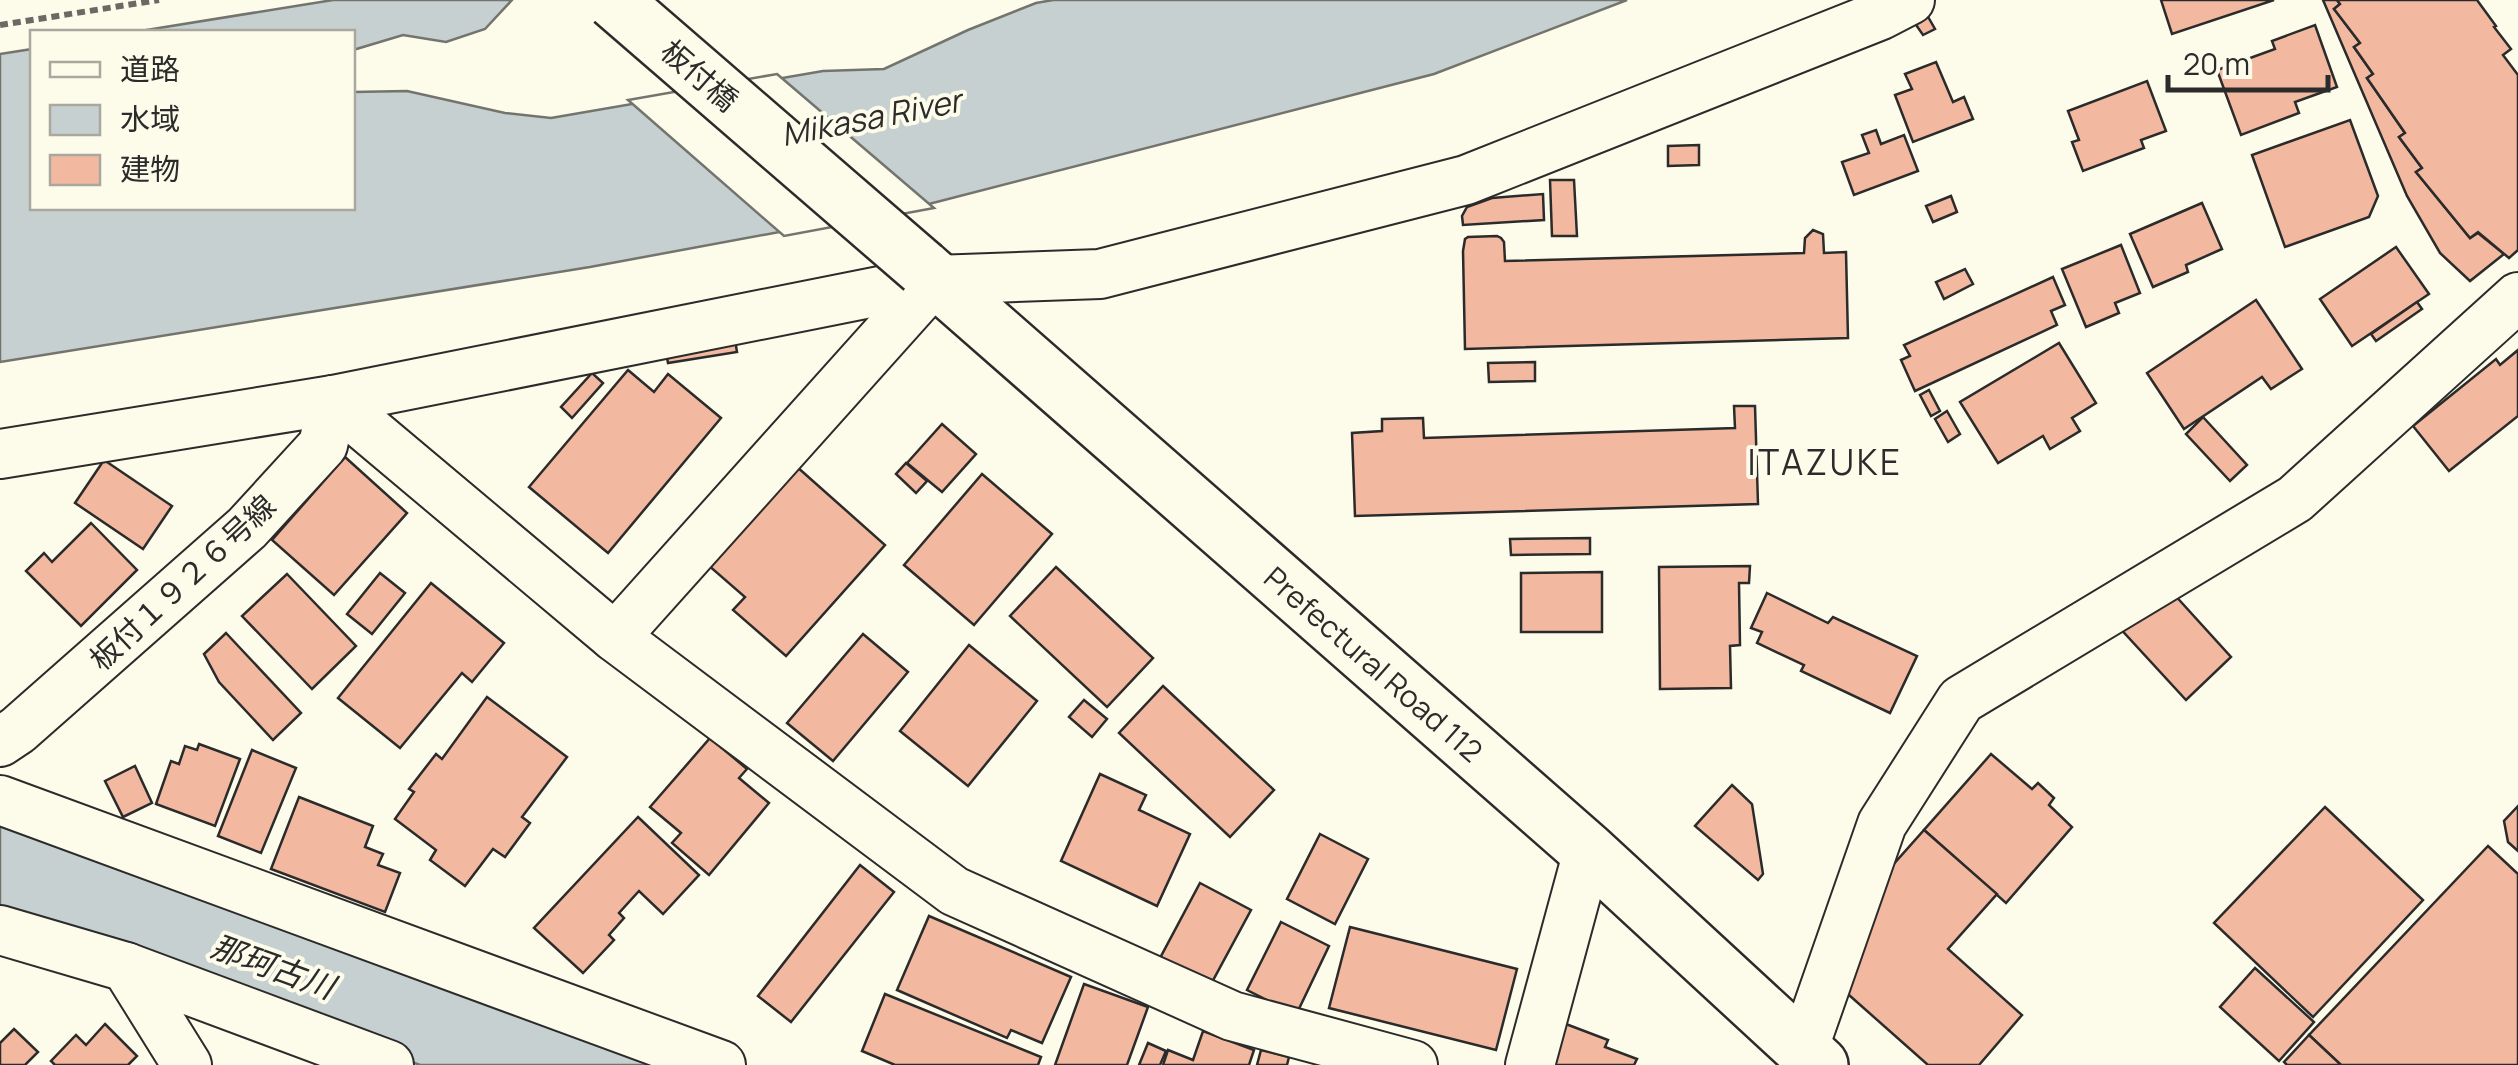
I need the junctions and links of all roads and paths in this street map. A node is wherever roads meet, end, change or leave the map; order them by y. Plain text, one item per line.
1 (159, 0) edge
2 (613, 0) edge
3 (1910, 0) edge
4 (0, 25) edge
5 (929, 274) junction
6 (2518, 297) edge
7 (333, 400) junction
8 (0, 454) edge
9 (615, 637) junction
10 (0, 742) edge
11 (0, 800) edge
12 (1588, 851) junction
13 (0, 930) edge
14 (126, 966) junction
15 (1811, 1057) edge
16 (187, 1065) edge
17 (389, 1065) edge
18 (721, 1065) edge
19 (1412, 1065) edge
20 (1530, 1065) edge

1 - 4 path
2 - 5 main road, 板付橋, bridge
3 - 5 street
5 - 7 street
5 - 9 street
5 - 12 main road, Prefectural Road 112
6 - 15 street
7 - 8 street
7 - 9 street
7 - 10 street, 板付１９２６号線
9 - 19 street
11 - 18 street
12 - 15 main road, Prefectural Road 112
12 - 20 street
13 - 14 street
14 - 16 street
14 - 17 street

